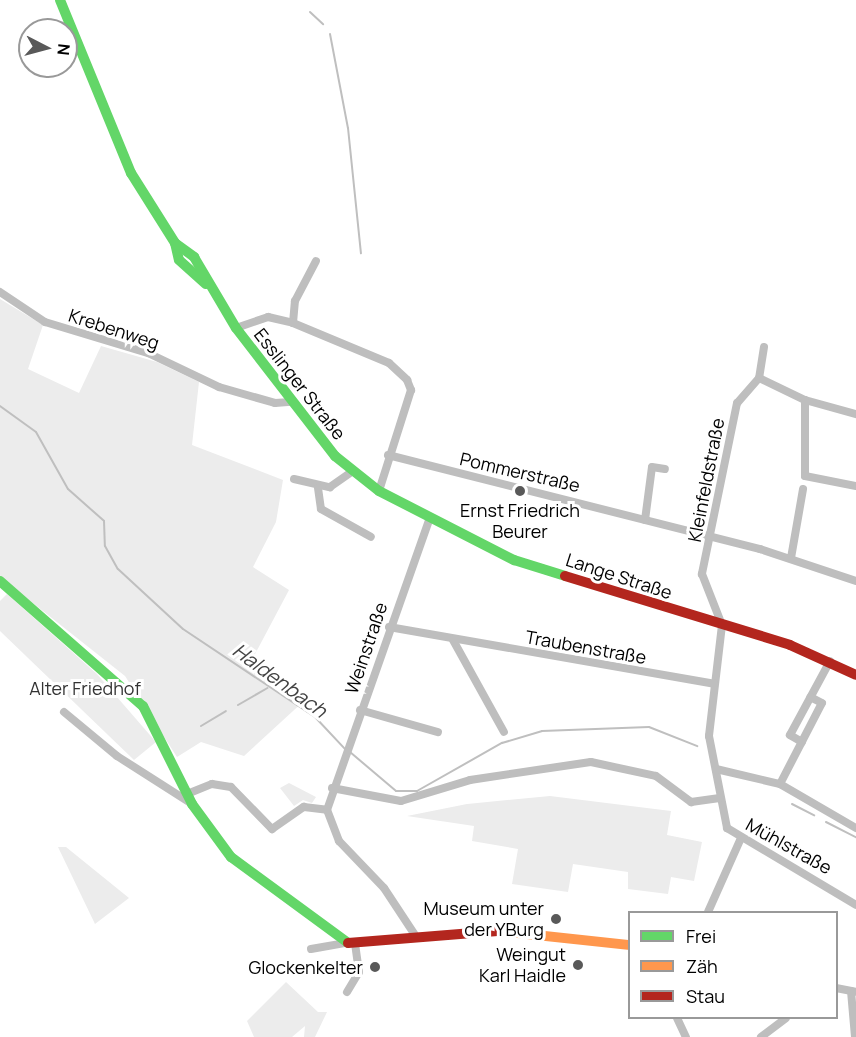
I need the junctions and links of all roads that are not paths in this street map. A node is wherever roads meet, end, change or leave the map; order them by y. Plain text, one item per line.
1 (60, 0) edge
2 (316, 261) dead end
3 (0, 292) edge
4 (293, 323) junction
5 (236, 328) junction
6 (764, 346) dead end
7 (759, 378) junction
8 (805, 400) junction
9 (291, 402) junction
10 (856, 414) edge
11 (388, 455) junction
12 (665, 469) dead end
13 (350, 473) junction
14 (294, 479) dead end
15 (856, 486) edge
16 (318, 488) junction
17 (803, 489) dead end
18 (379, 491) junction
19 (429, 520) junction
20 (645, 520) junction
21 (371, 537) dead end
22 (710, 538) junction
23 (791, 558) junction
24 (856, 581) edge
25 (3, 585) edge
26 (722, 625) junction
27 (389, 627) junction
28 (453, 640) junction
29 (830, 661) junction
30 (856, 675) edge
31 (714, 684) junction
32 (810, 697) junction
33 (360, 710) junction
34 (64, 712) dead end
35 (438, 732) dead end
36 (504, 732) dead end
37 (802, 742) junction
38 (716, 769) junction
39 (780, 784) junction
40 (332, 788) junction
41 (720, 798) junction
42 (190, 799) junction
43 (327, 810) junction
44 (856, 828) edge
45 (741, 838) junction
46 (856, 905) edge
47 (708, 911) edge
48 (415, 935) junction
49 (350, 943) junction
50 (628, 945) edge
51 (311, 949) dead end
52 (838, 988) edge
53 (347, 992) dead end
54 (854, 992) edge
55 (678, 1019) edge
56 (784, 1019) edge
57 (686, 1037) edge
58 (761, 1037) edge
59 (855, 1037) edge

1 - 5 main road, Esslinger Straße
2 - 4 street
3 - 9 street, Krebenweg
4 - 5 street
4 - 11 street
5 - 9 main road, Esslinger Straße
6 - 7 street
7 - 8 street
7 - 22 street, Kleinfeldstraße
8 - 10 street
8 - 15 street
9 - 13 main road, Esslinger Straße
11 - 18 street
11 - 20 street, Pommerstraße
12 - 20 street
13 - 16 street
13 - 18 main road, Esslinger Straße
14 - 16 street
16 - 21 street
17 - 23 street
18 - 19 main road, Lange Straße
19 - 26 main road, Lange Straße
19 - 27 street, Weinstraße
20 - 22 street, Pommerstraße
22 - 23 street, Pommerstraße
22 - 26 street, Kleinfeldstraße
23 - 24 street, Pommerstraße
25 - 42 main road
26 - 29 main road, Lange Straße
26 - 31 street, Mühlstraße
27 - 28 street, Traubenstraße
27 - 33 street, Weinstraße
28 - 31 street, Traubenstraße
28 - 36 street
29 - 30 main road, Lange Straße
29 - 32 street
31 - 38 street, Mühlstraße
32 - 37 street
32 - 37 street
33 - 35 street
33 - 40 street, Weinstraße
34 - 42 street
37 - 39 street
38 - 39 street
38 - 41 street, Mühlstraße
39 - 44 street
40 - 41 street
40 - 43 street, Weinstraße
41 - 45 street, Mühlstraße
42 - 43 street
42 - 49 main road
43 - 48 street
45 - 46 street, Mühlstraße
45 - 47 street
48 - 49 main road
48 - 50 main road
49 - 51 street
49 - 53 street
52 - 54 street
54 - 59 street
55 - 57 street
56 - 58 street

